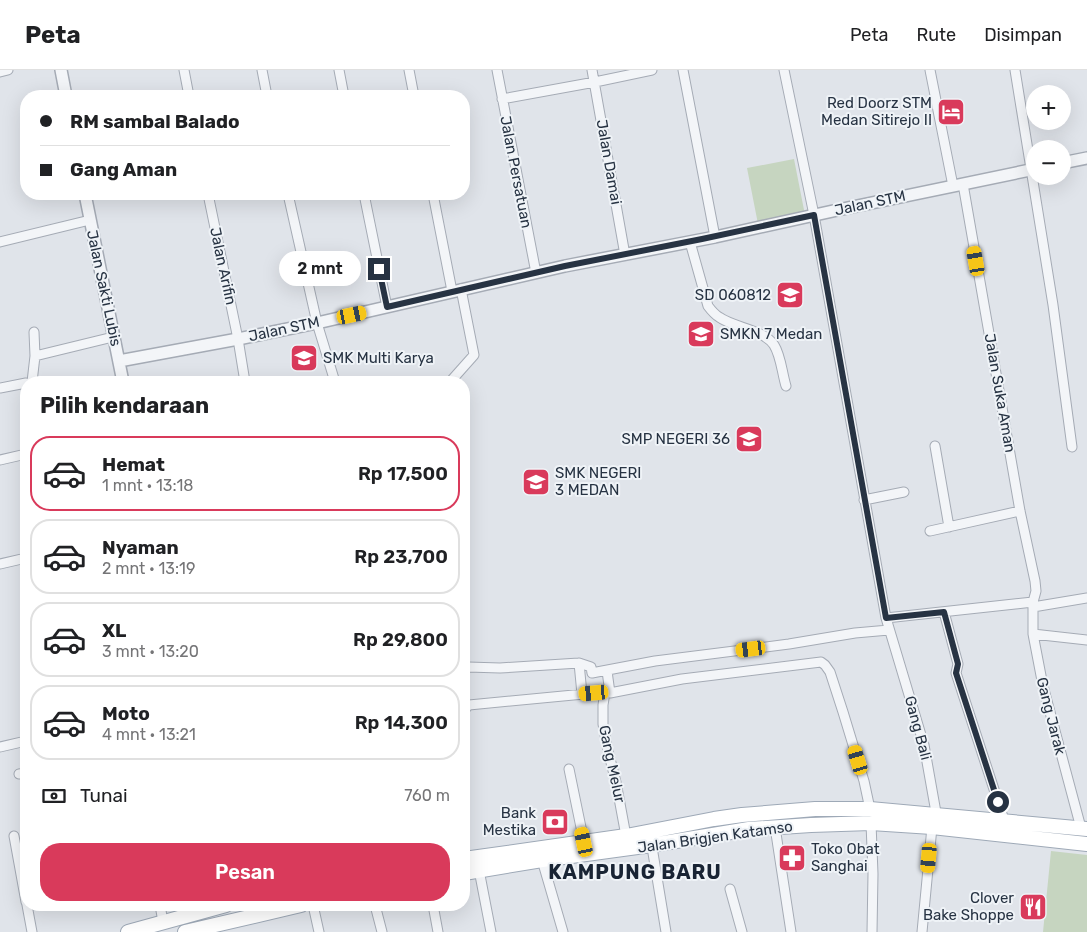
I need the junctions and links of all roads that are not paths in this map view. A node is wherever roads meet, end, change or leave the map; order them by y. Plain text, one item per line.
1 (8, 70) edge
2 (61, 70) edge
3 (184, 70) edge
4 (262, 70) edge
5 (339, 70) edge
6 (409, 70) edge
7 (497, 70) edge
8 (592, 70) edge
9 (652, 70) edge
10 (683, 70) edge
11 (784, 70) edge
12 (930, 70) edge
13 (1015, 70) edge
14 (0, 72) edge
15 (595, 82) junction
16 (65, 90) edge
17 (188, 90) edge
18 (266, 90) edge
19 (343, 90) edge
20 (413, 90) edge
21 (502, 99) junction
22 (1028, 140) edge
23 (1087, 158) edge
24 (1071, 161) edge
25 (1026, 170) edge
26 (958, 185) junction
27 (1035, 185) edge
28 (86, 200) edge
29 (209, 200) edge
30 (289, 200) edge
31 (365, 200) edge
32 (434, 200) edge
33 (814, 215) junction
34 (90, 220) junction
35 (715, 237) junction
36 (0, 242) edge
37 (690, 242) junction
38 (625, 255) junction
39 (536, 273) junction
40 (457, 290) junction
41 (387, 307) junction
42 (317, 323) junction
43 (34, 332) dead end
44 (113, 338) junction
45 (238, 339) junction
46 (36, 356) junction
47 (119, 361) junction
48 (31, 376) edge
49 (122, 376) edge
50 (244, 376) edge
51 (333, 376) edge
52 (455, 376) edge
53 (20, 384) edge
54 (786, 386) dead end
55 (0, 388) edge
56 (935, 446) dead end
57 (1072, 447) dead end
58 (20, 455) edge
59 (0, 460) edge
60 (904, 492) dead end
61 (864, 500) junction
62 (1020, 511) junction
63 (948, 527) junction
64 (930, 530) dead end
65 (20, 559) edge
66 (0, 564) edge
67 (1087, 598) edge
68 (1033, 605) junction
69 (944, 612) junction
70 (886, 618) junction
71 (889, 630) junction
72 (1033, 634) junction
73 (1087, 640) edge
74 (579, 663) junction
75 (470, 667) edge
76 (607, 671) junction
77 (607, 692) junction
78 (582, 694) junction
79 (470, 705) edge
80 (20, 742) edge
81 (0, 747) edge
82 (569, 768) dead end
83 (870, 816) junction
84 (1004, 820) junction
85 (935, 823) junction
86 (968, 824) junction
87 (775, 827) junction
88 (1084, 828) edge
89 (14, 836) dead end
90 (651, 838) junction
91 (584, 842) junction
92 (627, 842) junction
93 (1087, 844) edge
94 (470, 858) edge
95 (542, 860) junction
96 (20, 867) edge
97 (479, 870) junction
98 (470, 872) edge
99 (730, 889) dead end
100 (28, 911) edge
101 (161, 911) edge
102 (204, 911) edge
103 (232, 911) edge
104 (282, 911) edge
105 (314, 911) edge
106 (377, 911) edge
107 (434, 911) edge
108 (163, 922) junction
109 (235, 926) edge
110 (32, 932) edge
111 (128, 932) edge
112 (185, 932) edge
113 (319, 932) edge
114 (382, 932) edge
115 (438, 932) edge
116 (491, 932) edge
117 (563, 932) edge
118 (666, 932) edge
119 (742, 932) edge
120 (791, 932) edge
121 (872, 932) edge
122 (922, 932) edge

1 - 14 street
2 - 16 street
3 - 17 street
4 - 18 street
5 - 19 street
6 - 20 street
7 - 21 street, Jalan Persatuan
8 - 15 street, Jalan Damai
9 - 15 street
10 - 35 street
11 - 33 street, Gang Bali
12 - 26 street, Jalan Suka Aman
13 - 22 street
15 - 21 street
15 - 38 street, Jalan Damai
21 - 39 street, Jalan Persatuan
23 - 24 street
25 - 26 street, Jalan STM
26 - 33 street, Jalan STM
26 - 62 street, Jalan Suka Aman
27 - 57 street
28 - 34 street, Jalan Sakti Lubis
29 - 45 street, Jalan Arifin
30 - 42 street
31 - 41 street
32 - 40 street
33 - 35 street, Jalan STM
33 - 61 street, Gang Bali
34 - 36 street
34 - 44 street, Jalan Sakti Lubis
35 - 37 street, Jalan STM
37 - 38 street, Jalan STM
37 - 54 street
38 - 39 street, Jalan STM
39 - 40 street, Jalan STM
40 - 41 street, Jalan STM
40 - 52 street
41 - 42 street, Jalan STM
42 - 45 street, Jalan STM
42 - 51 street
43 - 46 street
44 - 46 street
44 - 47 street, Jalan Sakti Lubis
45 - 47 street, Jalan STM
45 - 50 street, Jalan Arifin
46 - 48 street
47 - 49 street, Jalan Sakti Lubis
53 - 55 street
56 - 63 street
58 - 59 street
60 - 61 street
61 - 70 street, Gang Bali
62 - 63 street
62 - 68 street, Jalan Suka Aman
63 - 64 street
65 - 66 street
67 - 68 street
68 - 69 street
68 - 72 street, Gang Jarak
69 - 70 street
69 - 84 street
70 - 71 street, Gang Bali
71 - 76 street
71 - 85 street, Gang Bali
72 - 73 street
72 - 88 street, Gang Jarak
74 - 75 street
74 - 76 street
74 - 78 street
76 - 77 street, Gang Melur
77 - 78 street
77 - 83 street
77 - 92 street, Gang Melur
78 - 79 street
80 - 81 street
82 - 91 street
83 - 85 main road, Jalan Brigjen Katamso
83 - 87 main road, Jalan Brigjen Katamso
83 - 90 main road, Jalan Brigjen Katamso
83 - 121 street
84 - 86 main road, Jalan Brigjen Katamso
84 - 88 main road, Jalan Brigjen Katamso
85 - 86 main road, Jalan Brigjen Katamso
85 - 122 street, Gang Bali
86 - 93 main road, Jalan Brigjen Katamso
87 - 90 main road, Jalan Brigjen Katamso
87 - 120 street
89 - 96 street
90 - 92 main road, Jalan Brigjen Katamso
90 - 118 street
91 - 92 main road, Jalan Brigjen Katamso
91 - 94 main road, Jalan Brigjen Katamso
92 - 95 main road, Jalan Brigjen Katamso
95 - 97 main road, Jalan Brigjen Katamso
95 - 117 street
97 - 98 main road, Jalan Brigjen Katamso
97 - 116 street
99 - 119 street
100 - 110 street
101 - 108 street
102 - 108 main road
103 - 109 street
104 - 109 main road
105 - 113 street
106 - 114 street
107 - 115 street
108 - 111 main road
109 - 112 main road

